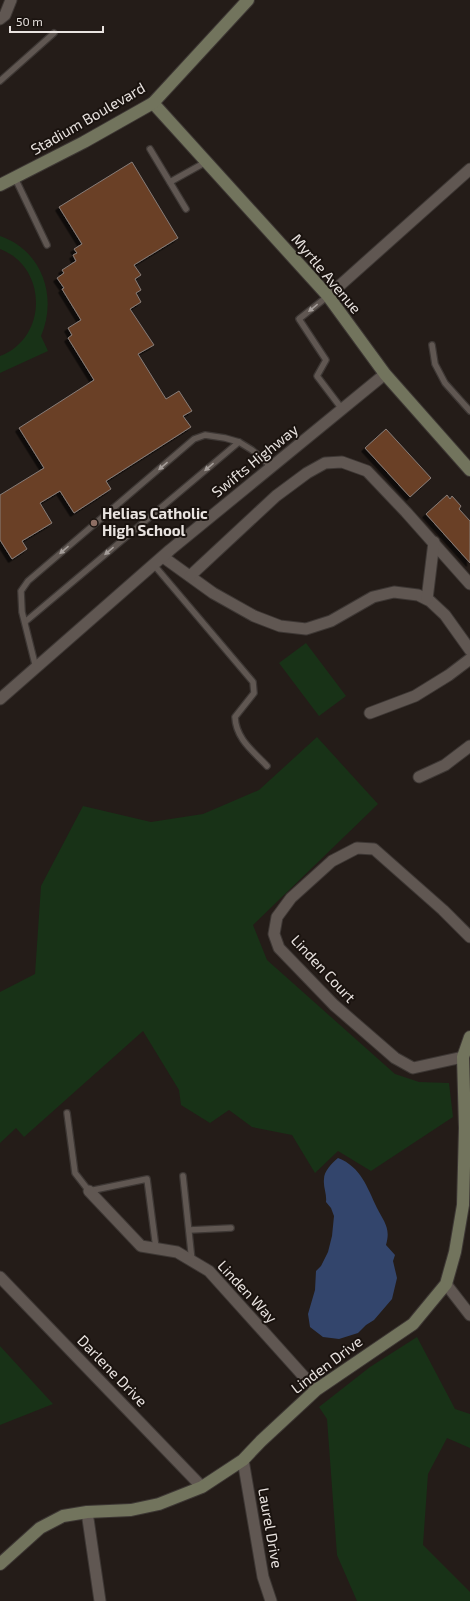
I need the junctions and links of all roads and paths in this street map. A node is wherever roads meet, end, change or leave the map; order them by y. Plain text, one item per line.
1 (10, 0) edge
2 (248, 0) edge
3 (0, 19) edge
4 (54, 33) dead end
5 (0, 81) edge
6 (153, 103) junction
7 (150, 149) dead end
8 (206, 162) junction
9 (470, 169) edge
10 (16, 178) junction
11 (170, 182) junction
12 (0, 185) edge
13 (186, 209) dead end
14 (47, 245) dead end
15 (328, 296) junction
16 (432, 345) dead end
17 (385, 374) junction
18 (342, 409) junction
19 (470, 411) edge
20 (239, 442) junction
21 (272, 466) junction
22 (470, 470) edge
23 (434, 542) junction
24 (163, 556) junction
25 (154, 565) junction
26 (190, 576) junction
27 (470, 584) edge
28 (427, 599) junction
29 (25, 622) junction
30 (470, 650) edge
31 (470, 659) edge
32 (36, 668) junction
33 (0, 699) edge
34 (370, 714) dead end
35 (470, 746) edge
36 (267, 766) dead end
37 (419, 777) dead end
38 (470, 937) edge
39 (470, 1040) edge
40 (463, 1057) junction
41 (467, 1086) edge
42 (67, 1113) dead end
43 (183, 1176) dead end
44 (89, 1191) junction
45 (231, 1228) dead end
46 (189, 1230) junction
47 (156, 1248) junction
48 (192, 1261) junction
49 (0, 1277) edge
50 (446, 1284) junction
51 (470, 1315) edge
52 (316, 1390) junction
53 (243, 1460) junction
54 (202, 1487) junction
55 (87, 1512) junction
56 (0, 1564) edge
57 (100, 1601) edge
58 (271, 1601) edge

1 - 3 street
2 - 6 street, Stadium Boulevard
4 - 5 lane
6 - 8 street, Myrtle Avenue
6 - 10 street, Stadium Boulevard
7 - 11 lane
8 - 11 lane
8 - 15 street, Myrtle Avenue
9 - 15 street
10 - 12 street, Stadium Boulevard
10 - 14 lane
11 - 13 lane
15 - 17 street, Myrtle Avenue
15 -> 18 lane
16 - 19 lane
17 - 18 street, Swifts Highway
17 - 22 street, Myrtle Avenue
18 - 21 street, Swifts Highway
20 - 21 lane
20 -> 29 lane
20 -> 29 lane
21 - 24 street, Swifts Highway
23 - 26 street
23 - 27 street
23 - 28 street
24 - 25 street, Swifts Highway
24 - 26 street
25 - 32 street, Swifts Highway
25 - 36 lane
26 - 28 street
28 - 30 street
29 - 32 lane
31 - 34 street
32 - 33 street, Swifts Highway
35 - 37 street
38 - 40 street, Linden Court
39 - 40 street, Linden Drive
40 - 41 street, Linden Drive
41 - 50 street, Linden Drive
42 - 44 lane
43 - 46 lane
44 - 47 street, Linden Way
44 - 47 lane
45 - 46 lane
46 - 48 lane
47 - 48 street, Linden Way
48 - 52 street, Linden Way
49 - 54 street, Darlene Drive
50 - 51 street
50 - 52 street, Linden Drive
52 - 53 street, Linden Drive
53 - 54 street, Linden Drive
53 - 58 street, Laurel Drive
54 - 55 street, Linden Drive
55 - 56 street, Linden Drive
55 - 57 street

